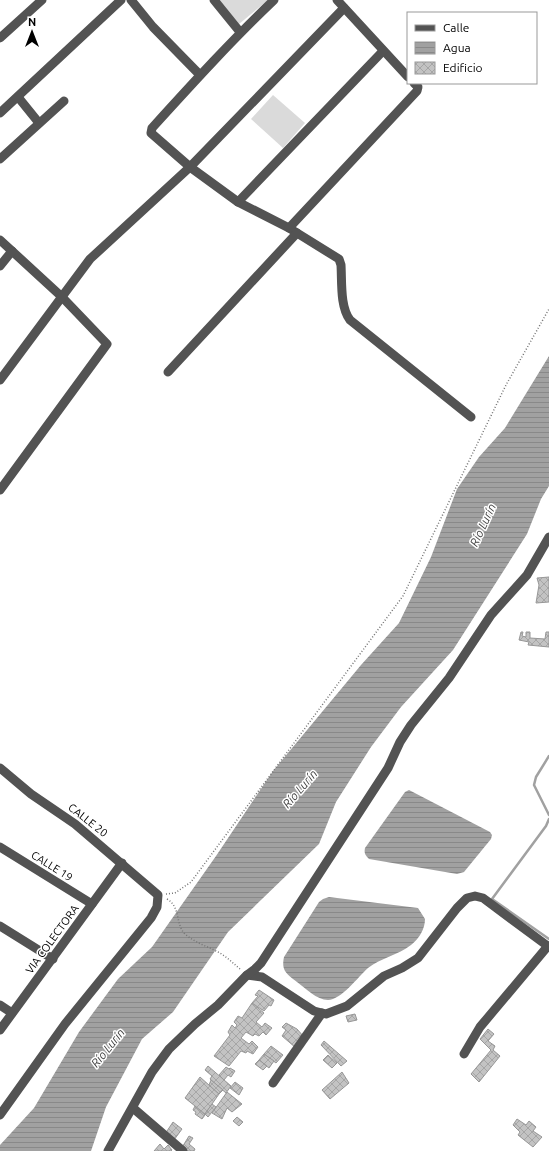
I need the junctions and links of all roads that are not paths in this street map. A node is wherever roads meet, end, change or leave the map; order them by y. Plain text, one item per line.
1 (42, 0) edge
2 (121, 0) edge
3 (130, 0) edge
4 (214, 0) edge
5 (274, 0) edge
6 (337, 0) edge
7 (344, 8) junction
8 (240, 32) junction
9 (0, 38) edge
10 (383, 51) junction
11 (200, 76) junction
12 (407, 76) edge
13 (415, 84) edge
14 (18, 97) junction
15 (64, 101) dead end
16 (0, 114) edge
17 (39, 123) junction
18 (0, 159) edge
19 (190, 167) junction
20 (238, 202) junction
21 (289, 228) junction
22 (297, 233) junction
23 (0, 240) edge
24 (12, 251) junction
25 (0, 266) edge
26 (62, 297) junction
27 (168, 372) dead end
28 (0, 380) edge
29 (471, 417) dead end
30 (0, 490) edge
31 (549, 538) edge
32 (0, 768) edge
33 (0, 847) edge
34 (122, 864) junction
35 (92, 904) junction
36 (0, 926) edge
37 (548, 946) edge
38 (53, 959) junction
39 (247, 975) junction
40 (0, 1005) edge
41 (12, 1013) junction
42 (322, 1013) junction
43 (0, 1030) edge
44 (464, 1054) dead end
45 (273, 1083) dead end
46 (133, 1108) junction
47 (0, 1115) edge
48 (108, 1151) edge
49 (184, 1151) edge

1 - 9 street
2 - 14 street
3 - 11 street
4 - 8 street
5 - 8 street
6 - 7 street
7 - 10 street
7 - 19 street
8 - 11 street
10 - 12 street
10 - 20 street
11 - 19 street
13 - 21 street
14 - 16 street
14 - 17 street
15 - 17 street
17 - 18 street
19 - 20 street
19 - 26 street
20 - 21 street
21 - 22 street
22 - 27 street
22 - 29 street
23 - 24 street
24 - 25 street
24 - 26 street
26 - 28 street
26 - 30 street
31 - 39 street
32 - 34 street, CALLE 20
33 - 35 street, CALLE 19
34 - 35 street, VIA COLECTORA
34 - 47 street, CALLE 20
35 - 38 street, VIA COLECTORA
36 - 38 street
37 - 42 street
37 - 44 street
38 - 41 street, VIA COLECTORA
39 - 42 street
39 - 46 street
40 - 41 street
41 - 43 street, VIA COLECTORA
42 - 45 street
46 - 48 street
46 - 49 street

